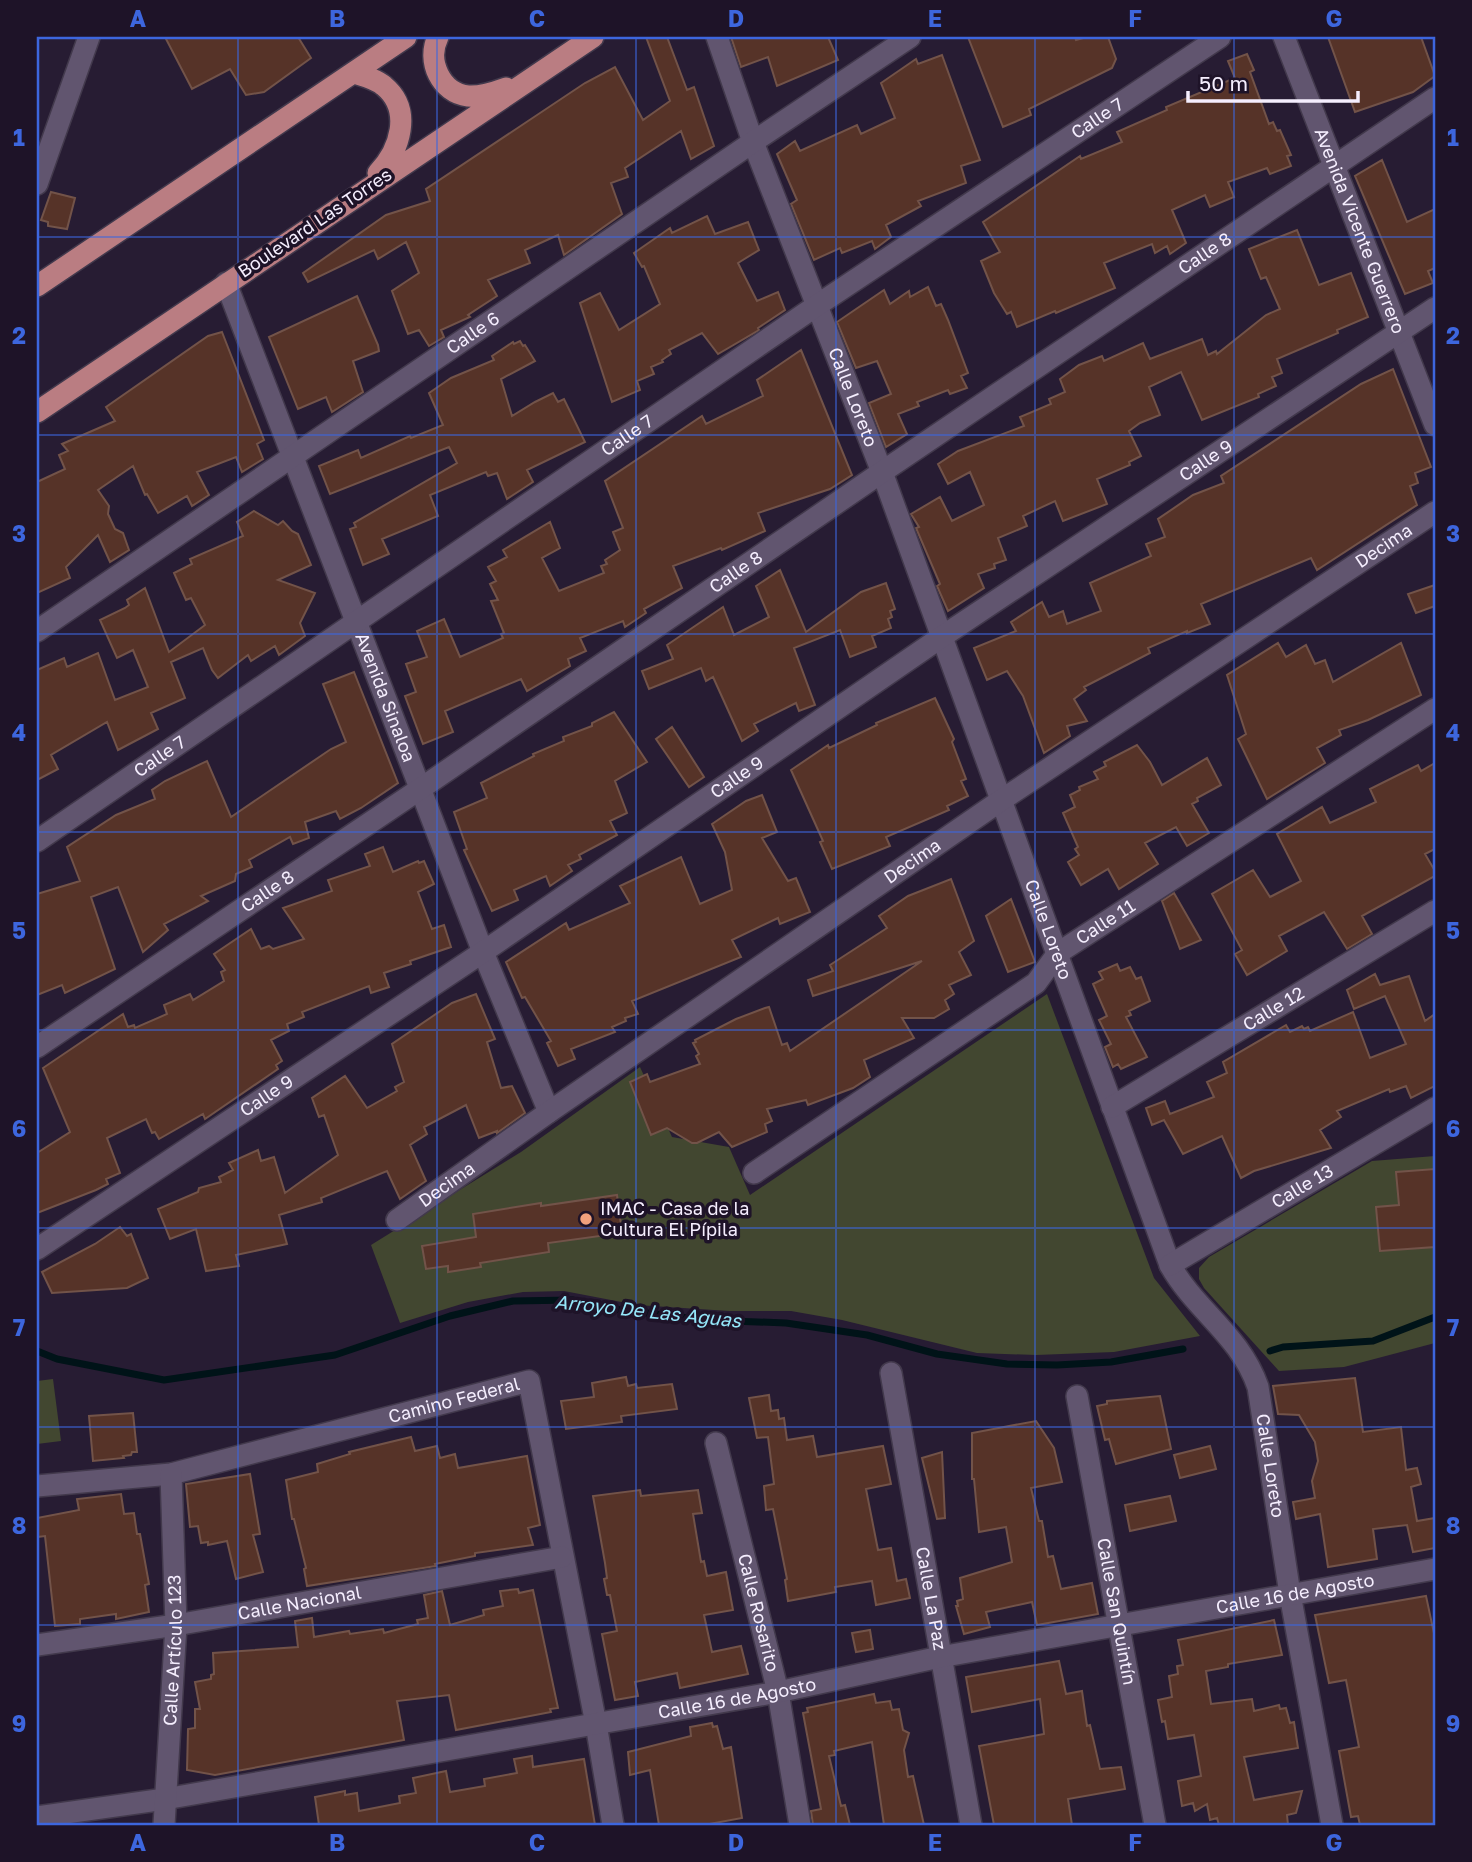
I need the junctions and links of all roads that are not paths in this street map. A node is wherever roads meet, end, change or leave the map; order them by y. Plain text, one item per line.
1 (89, 37) edge
2 (406, 37) edge
3 (438, 37) edge
4 (593, 37) edge
5 (717, 37) edge
6 (910, 37) edge
7 (1220, 37) edge
8 (1284, 37) edge
9 (354, 72) junction
10 (526, 82) junction
11 (1435, 98) edge
12 (753, 142) junction
13 (1334, 165) junction
14 (37, 184) edge
15 (354, 197) junction
16 (226, 283) junction
17 (37, 286) edge
18 (816, 306) junction
19 (1435, 307) edge
20 (1399, 332) junction
21 (37, 412) edge
22 (1435, 425) edge
23 (291, 457) junction
24 (882, 472) junction
25 (1435, 512) edge
26 (356, 621) junction
27 (37, 631) edge
28 (940, 638) junction
29 (1435, 709) edge
30 (420, 789) junction
31 (1000, 801) junction
32 (37, 841) edge
33 (1435, 911) edge
34 (483, 952) junction
35 (1058, 953) junction
36 (37, 1047) edge
37 (1112, 1107) junction
38 (1435, 1108) edge
39 (549, 1112) junction
40 (754, 1173) dead end
41 (397, 1220) dead end
42 (37, 1249) edge
43 (1170, 1265) junction
44 (891, 1373) dead end
45 (1077, 1396) dead end
46 (716, 1443) dead end
47 (170, 1474) junction
48 (37, 1486) edge
49 (562, 1558) junction
50 (1435, 1569) edge
51 (1290, 1594) junction
52 (176, 1625) junction
53 (1119, 1626) junction
54 (37, 1645) edge
55 (940, 1657) junction
56 (778, 1692) junction
57 (596, 1724) junction
58 (165, 1799) junction
59 (37, 1817) edge
60 (164, 1825) edge
61 (613, 1825) edge
62 (800, 1825) edge
63 (971, 1825) edge
64 (1154, 1825) edge
65 (1332, 1825) edge

1 - 14 street
2 - 9 main road
3 - 10 main road
4 - 10 main road, Boulevard Las Torres
5 - 12 street, Calle Loreto
6 - 12 street, Calle 6
7 - 18 street, Calle 7
8 - 13 street, Avenida Vicente Guerrero
9 - 15 main road
9 - 17 main road
10 - 15 main road, Boulevard Las Torres
11 - 13 street, Calle 8
12 - 18 street, Calle Loreto
12 - 23 street, Calle 6
13 - 20 street, Avenida Vicente Guerrero
13 - 24 street, Calle 8
15 - 16 main road, Boulevard Las Torres
16 - 21 main road, Boulevard Las Torres
16 - 23 street, Avenida Sinaloa
18 - 24 street, Calle Loreto
18 - 26 street, Calle 7
19 - 20 street, Calle 9
20 - 22 street, Avenida Vicente Guerrero
20 - 28 street, Calle 9
23 - 26 street, Avenida Sinaloa
23 - 27 street, Calle 6
24 - 28 street, Calle Loreto
24 - 30 street, Calle 8
25 - 31 street, Decima
26 - 30 street, Avenida Sinaloa
26 - 32 street, Calle 7
28 - 31 street, Calle Loreto
28 - 34 street, Calle 9
29 - 35 street, Calle 11
30 - 34 street, Avenida Sinaloa
30 - 36 street, Calle 8
31 - 35 street, Calle Loreto
31 - 39 street, Decima
33 - 37 street, Calle 12
34 - 39 street, Avenida Sinaloa
34 - 42 street, Calle 9
35 - 37 street, Calle Loreto
35 - 40 street, Calle 11
37 - 43 street, Calle Loreto
38 - 43 street, Calle 13
39 - 41 street, Decima
43 - 51 street, Calle Loreto
44 - 55 street, Calle La Paz
45 - 53 street, Calle San Quintín
46 - 56 street, Calle Rosarito
47 - 48 street, Camino Federal
47 - 49 street, Camino Federal
47 - 52 street, Calle Artículo 123
49 - 52 street, Calle Nacional
49 - 57 street, Camino Federal
50 - 51 street, Calle 16 de Agosto
51 - 53 street, Calle 16 de Agosto
51 - 65 street, Calle Loreto
52 - 54 street, Calle Nacional
52 - 58 street, Calle Artículo 123
53 - 55 street, Calle 16 de Agosto
53 - 64 street, Calle San Quintín
55 - 56 street, Calle 16 de Agosto
55 - 63 street, Calle La Paz
56 - 57 street, Calle 16 de Agosto
56 - 62 street, Calle Rosarito
57 - 58 street, Calle 16 de Agosto
57 - 61 street, Camino Federal
58 - 59 street, Calle 16 de Agosto
58 - 60 street, Calle Artículo 123

